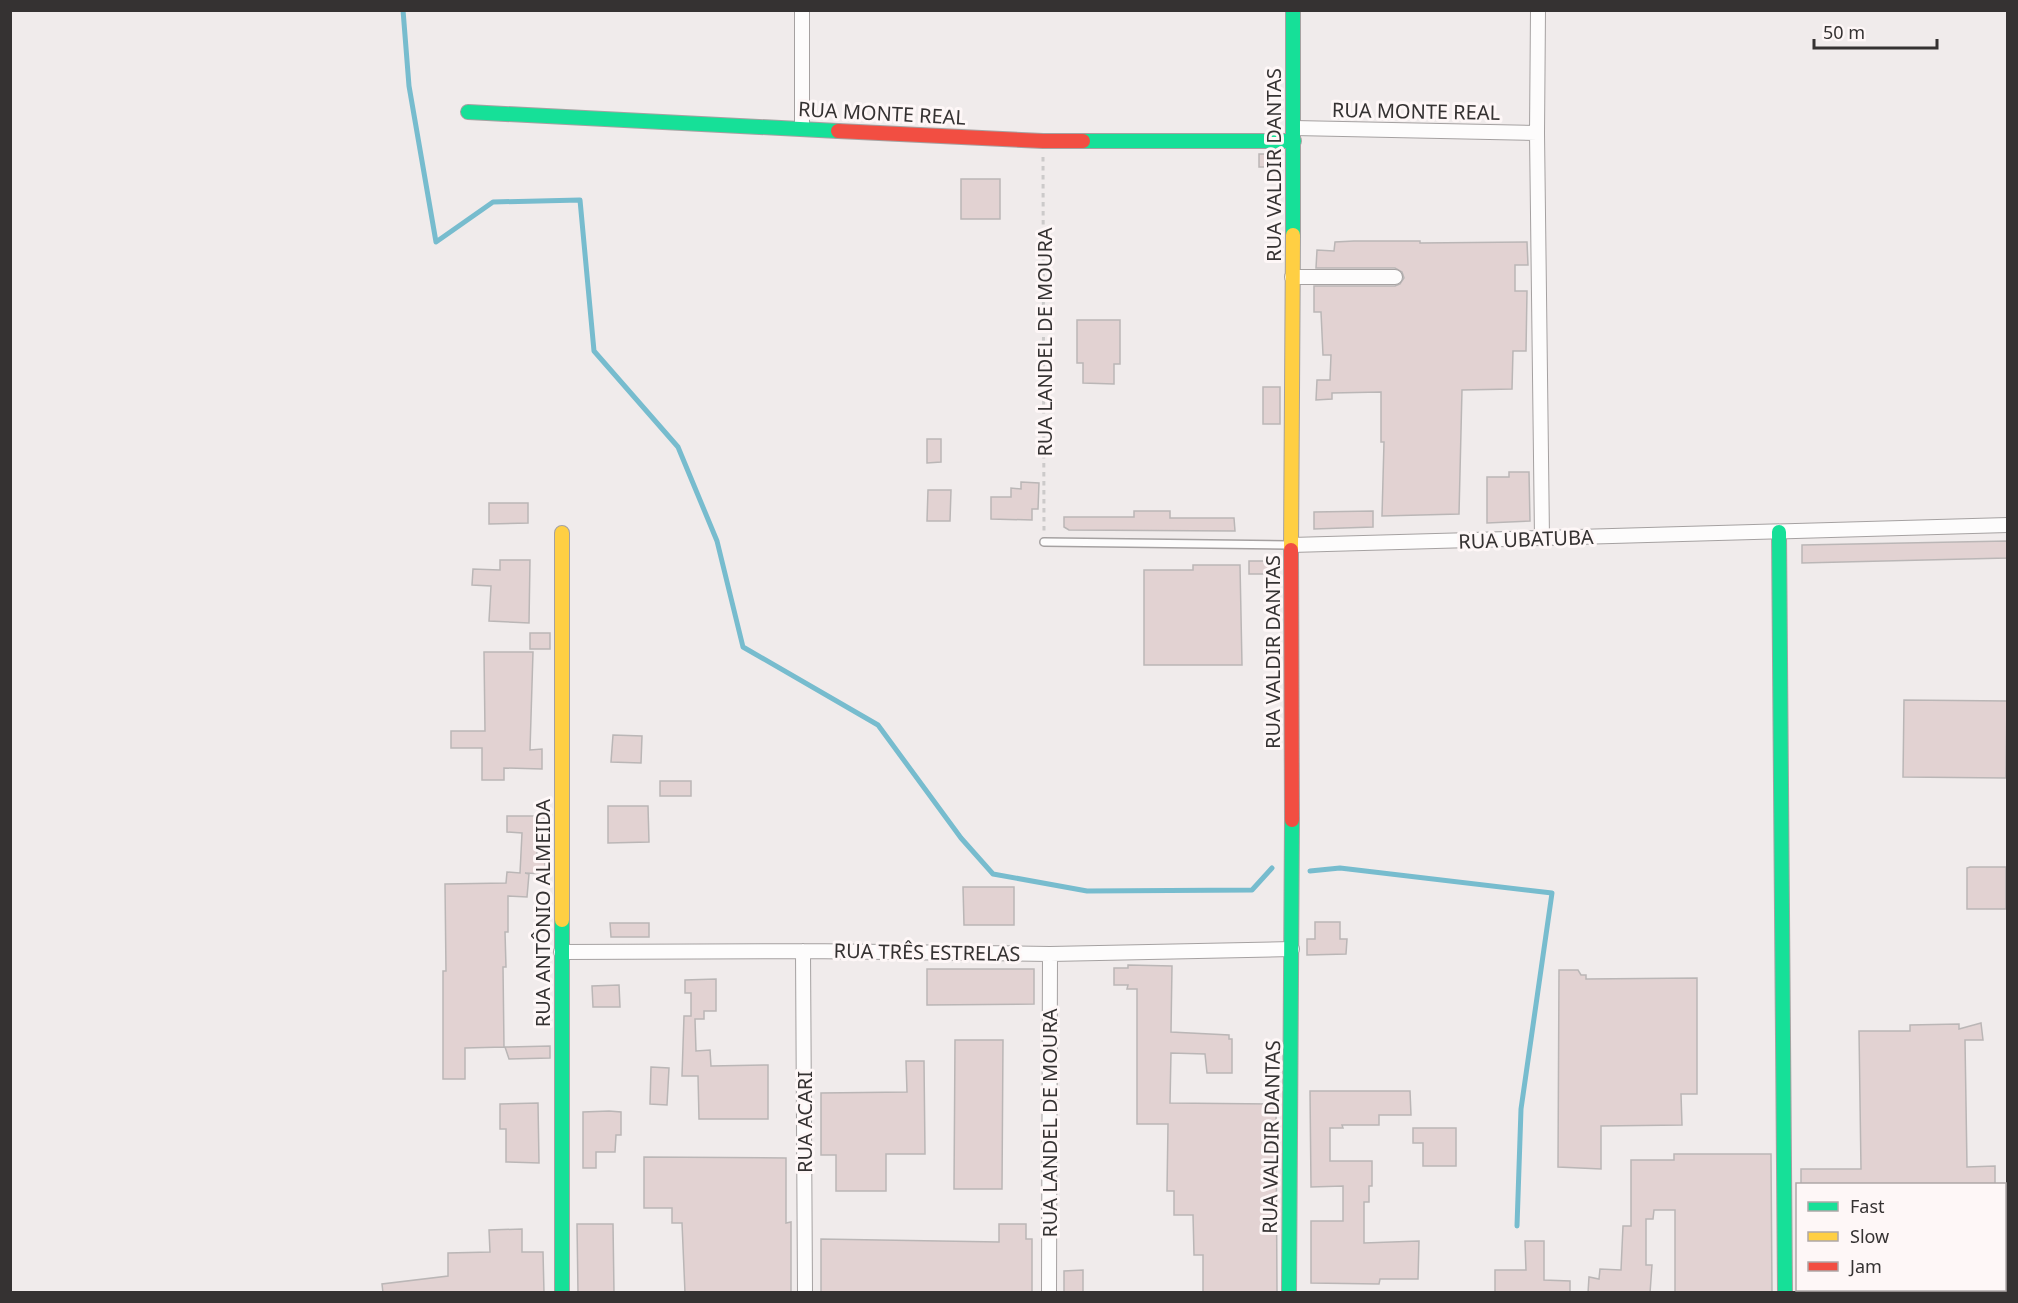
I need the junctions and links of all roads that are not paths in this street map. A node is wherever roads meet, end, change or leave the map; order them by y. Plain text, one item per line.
1 (802, 10) edge
2 (1293, 10) edge
3 (1538, 10) edge
4 (468, 112) dead end
5 (802, 128) junction
6 (1537, 133) junction
7 (1294, 134) junction
8 (1292, 277) junction
9 (1395, 277) dead end
10 (2007, 525) edge
11 (1779, 532) junction
12 (562, 533) dead end
13 (1542, 538) junction
14 (1044, 543) road end
15 (1291, 545) junction
16 (1293, 949) junction
17 (803, 951) junction
18 (561, 952) junction
19 (1050, 954) junction
20 (562, 1293) edge
21 (805, 1293) edge
22 (1049, 1293) edge
23 (1289, 1293) edge
24 (1785, 1293) edge

1 - 5 street
2 - 7 street, RUA VALDIR DANTAS
3 - 6 street
4 - 5 street, RUA MONTE REAL
5 - 7 street, RUA MONTE REAL
6 - 7 street, RUA MONTE REAL
6 - 13 street
7 - 8 street, RUA VALDIR DANTAS
8 - 9 street
8 - 15 street, RUA VALDIR DANTAS
10 - 11 street, RUA UBATUBA
11 - 13 street, RUA UBATUBA
11 - 24 street
12 - 18 street, RUA ANTÔNIO ALMEIDA
13 - 15 street, RUA UBATUBA
14 - 15 lane, RUA UBATUBA
15 - 16 street, RUA VALDIR DANTAS
16 - 19 street, RUA TRÊS ESTRELAS
16 - 23 street, RUA VALDIR DANTAS
17 - 18 street, RUA TRÊS ESTRELAS
17 - 19 street, RUA TRÊS ESTRELAS
17 - 21 street, RUA ACARI
18 - 20 street, RUA ANTÔNIO ALMEIDA
19 - 22 street, RUA LANDEL DE MOURA

